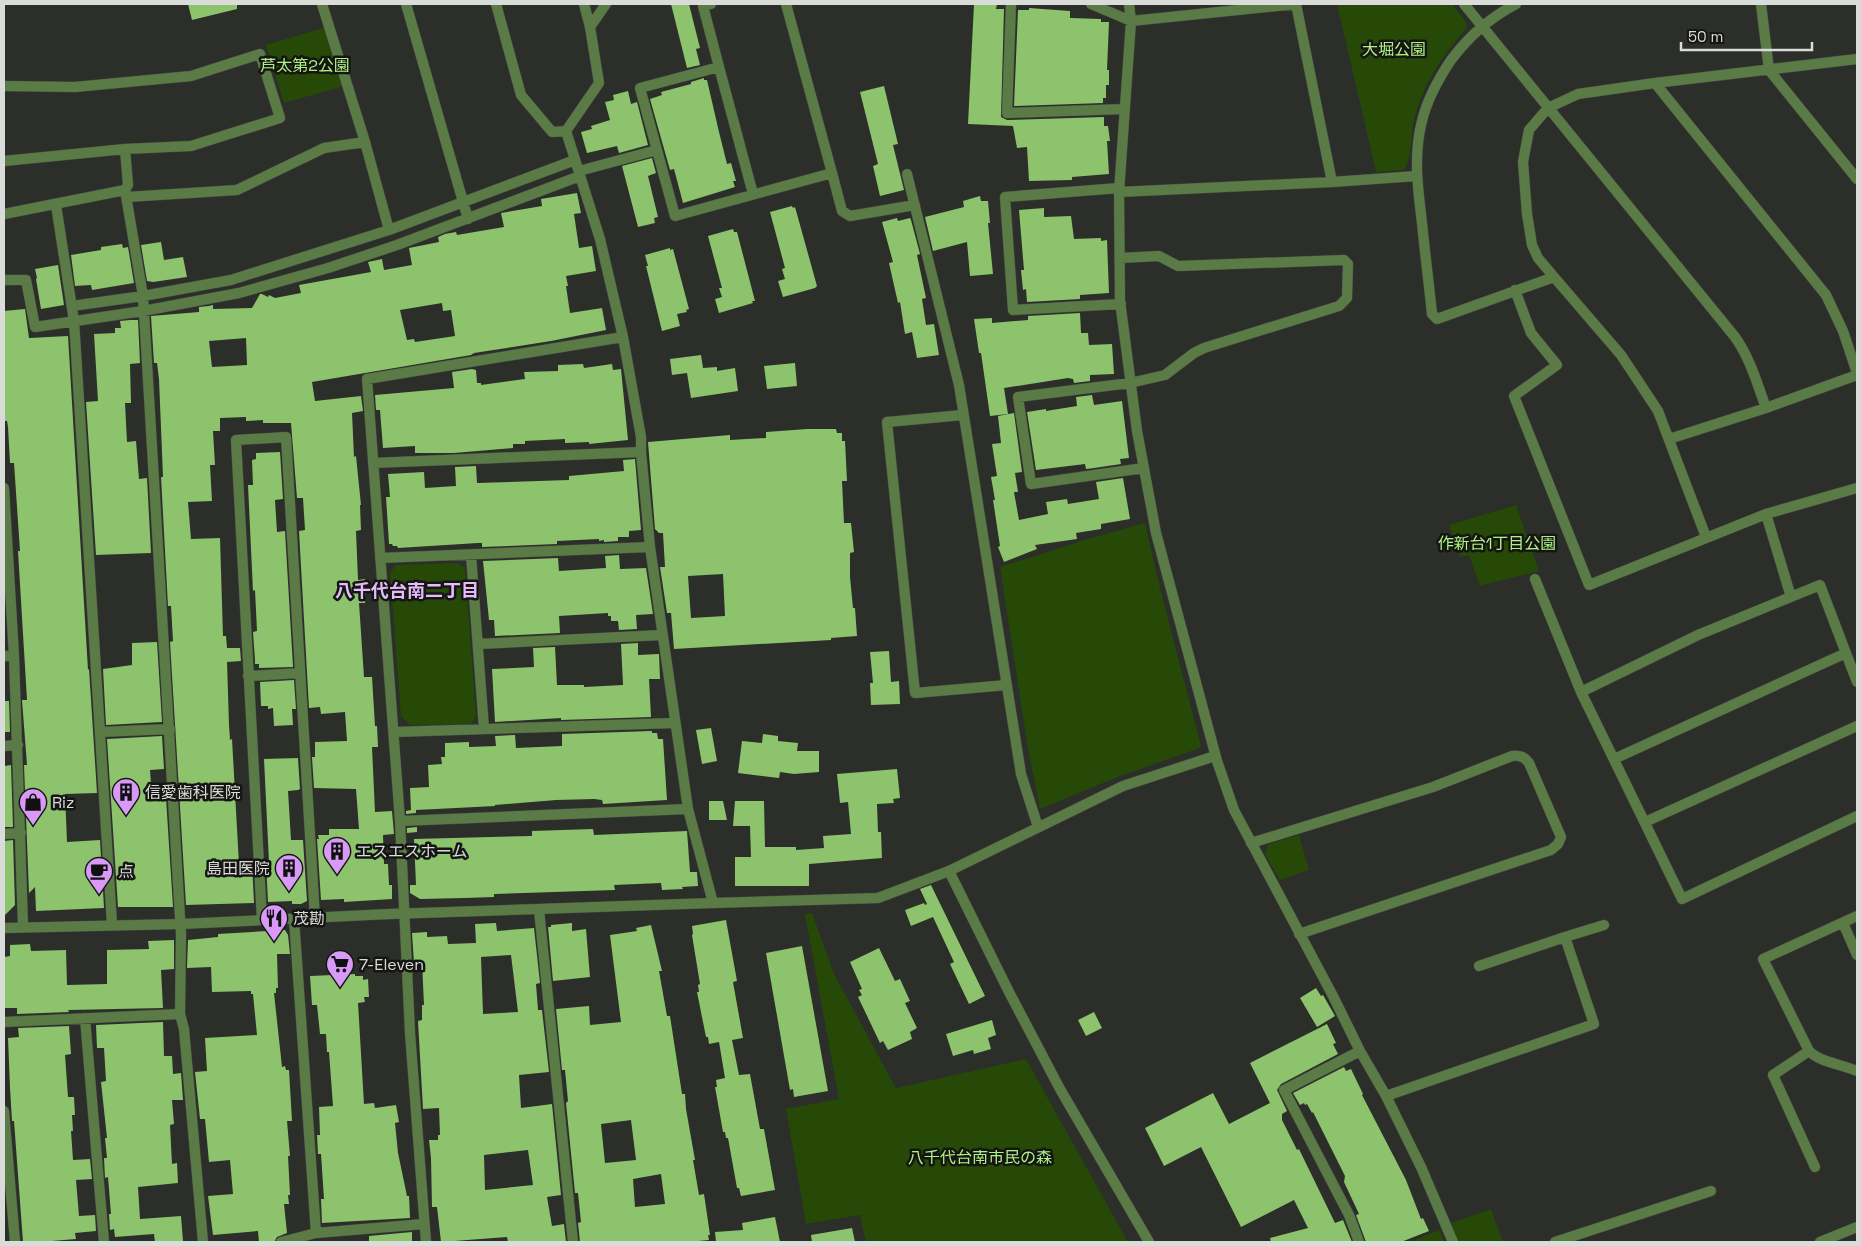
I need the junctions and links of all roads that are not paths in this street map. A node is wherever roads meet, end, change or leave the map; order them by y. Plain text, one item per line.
1 (322, 4) edge
2 (406, 4) edge
3 (496, 4) edge
4 (584, 4) edge
5 (606, 4) edge
6 (711, 4) edge
7 (786, 4) edge
8 (1011, 4) edge
9 (1091, 4) edge
10 (1129, 4) edge
11 (1296, 4) edge
12 (1464, 4) edge
13 (1516, 4) edge
14 (1761, 4) edge
15 (1131, 21) junction
16 (1481, 26) junction
17 (590, 27) junction
18 (1857, 59) edge
19 (719, 67) junction
20 (1769, 70) junction
21 (1655, 83) junction
22 (4, 86) edge
23 (1548, 108) junction
24 (1125, 109) junction
25 (566, 131) junction
26 (365, 142) junction
27 (125, 148) junction
28 (657, 150) junction
29 (575, 160) junction
30 (4, 161) edge
31 (580, 173) junction
32 (832, 173) junction
33 (908, 174) dead end
34 (1417, 176) junction
35 (1857, 179) edge
36 (1332, 182) junction
37 (1119, 190) junction
38 (126, 194) junction
39 (753, 194) junction
40 (462, 204) junction
41 (56, 205) junction
42 (915, 205) junction
43 (4, 214) edge
44 (468, 219) junction
45 (389, 230) junction
46 (1120, 258) junction
47 (1554, 277) junction
48 (4, 280) edge
49 (1514, 290) junction
50 (143, 296) junction
51 (1121, 304) junction
52 (72, 306) junction
53 (144, 311) junction
54 (74, 321) junction
55 (623, 337) junction
56 (1857, 374) edge
57 (1130, 382) junction
58 (1766, 408) junction
59 (963, 416) junction
60 (1669, 439) junction
61 (641, 452) junction
62 (373, 463) junction
63 (1144, 468) junction
64 (4, 488) edge
65 (1857, 488) edge
66 (1766, 514) junction
67 (1706, 537) junction
68 (650, 547) junction
69 (471, 554) junction
70 (380, 558) junction
71 (7, 566) edge
72 (1535, 579) dead end
73 (1790, 597) junction
74 (662, 635) junction
75 (478, 644) junction
76 (1846, 652) junction
77 (9, 656) edge
78 (300, 673) junction
79 (248, 676) junction
80 (1857, 682) edge
81 (1007, 685) junction
82 (1581, 692) junction
83 (675, 723) junction
84 (1857, 726) edge
85 (484, 728) junction
86 (170, 729) junction
87 (100, 732) junction
88 (394, 732) junction
89 (18, 745) junction
90 (4, 746) edge
91 (1215, 756) junction
92 (1614, 758) junction
93 (688, 809) junction
94 (1857, 816) edge
95 (400, 821) junction
96 (1645, 822) junction
97 (1038, 827) junction
98 (20, 833) junction
99 (4, 834) edge
100 (1252, 843) junction
101 (949, 871) junction
102 (713, 903) junction
103 (539, 910) junction
104 (404, 914) junction
105 (1857, 916) edge
106 (315, 918) junction
107 (294, 919) junction
108 (262, 920) junction
109 (1843, 923) junction
110 (112, 924) junction
111 (181, 924) junction
112 (1604, 925) dead end
113 (23, 926) junction
114 (4, 928) edge
115 (1299, 934) junction
116 (1565, 937) junction
117 (1857, 955) edge
118 (1479, 966) dead end
119 (180, 1014) junction
120 (85, 1018) junction
121 (4, 1022) edge
122 (1360, 1051) junction
123 (1809, 1051) junction
124 (1857, 1071) edge
125 (1386, 1096) junction
126 (4, 1111) edge
127 (1814, 1168) dead end
128 (1711, 1191) dead end
129 (424, 1224) junction
130 (1857, 1226) edge
131 (316, 1233) junction
132 (15, 1242) edge
133 (104, 1242) edge
134 (203, 1242) edge
135 (280, 1242) edge
136 (426, 1242) edge
137 (573, 1242) edge
138 (1149, 1242) edge
139 (1359, 1242) edge
140 (1453, 1242) edge
141 (1555, 1242) edge
142 (1820, 1242) edge

1 - 26 street
2 - 40 street
3 - 25 street
4 - 17 street
5 - 17 street
6 - 19 street
7 - 32 street
8 - 24 street
9 - 15 street
10 - 15 street
11 - 15 street
11 - 36 street
12 - 16 street
13 - 16 street
14 - 20 street
15 - 24 street
16 - 23 street
16 - 34 street
17 - 25 street
18 - 20 street
19 - 28 street
19 - 39 street
20 - 21 street
20 - 35 street
21 - 23 street
21 - 56 street
22 - 27 street
23 - 47 street
23 - 58 street
24 - 37 street
25 - 29 street
26 - 38 street
26 - 45 street
27 - 30 street
27 - 38 street
28 - 31 street
28 - 39 street
29 - 31 street
29 - 40 street
31 - 44 street
31 - 55 street
32 - 39 street
32 - 42 street
33 - 42 street
34 - 36 street
34 - 49 street
36 - 37 street
37 - 46 street
37 - 51 street
38 - 41 street
38 - 50 street
40 - 44 street
40 - 45 street
41 - 43 street
41 - 52 street
42 - 59 street
44 - 53 street
45 - 50 street
46 - 51 street
46 - 57 street
47 - 49 street
47 - 60 street
48 - 54 street
49 - 67 street
50 - 52 street
50 - 53 street
51 - 57 street
52 - 54 street
53 - 54 street
53 - 86 street
54 - 87 street
55 - 61 street
55 - 62 street
56 - 58 street
57 - 63 street
57 - 63 street
58 - 60 street
59 - 81 street
59 - 81 street
60 - 67 street
61 - 62 street
61 - 68 street
62 - 70 street
63 - 91 street
64 - 71 street
65 - 66 street
66 - 67 street
66 - 73 street
68 - 69 street
68 - 74 street
69 - 70 street
69 - 75 street
70 - 88 street
71 - 77 street
72 - 82 street
73 - 76 street
73 - 82 street
74 - 75 street
74 - 83 street
75 - 85 street
76 - 80 street
76 - 92 street
77 - 89 street
78 - 79 street
78 - 79 street
78 - 106 street
79 - 108 street
81 - 97 street
82 - 92 street
83 - 85 street
83 - 93 street
84 - 96 street
85 - 88 street
86 - 87 street
86 - 111 street
87 - 110 street
88 - 95 street
89 - 90 street
89 - 98 street
91 - 97 street
91 - 100 street
92 - 96 street
93 - 95 street
93 - 102 street
94 - 96 street
95 - 104 street
97 - 101 street
98 - 99 street
98 - 113 street
100 - 115 street
100 - 115 street
101 - 102 street
101 - 138 street
102 - 103 street
103 - 104 street
103 - 137 street
104 - 106 street
104 - 129 street
105 - 109 street
106 - 107 street
107 - 108 street
107 - 131 street
108 - 111 street
109 - 117 street
109 - 123 street
110 - 111 street
110 - 113 street
111 - 119 street
112 - 116 street
113 - 114 street
115 - 122 street
116 - 118 street
116 - 125 street
119 - 120 street
119 - 134 street
120 - 121 street
120 - 133 street
122 - 125 street
122 - 139 street
123 - 124 street
123 - 127 street
125 - 140 street
126 - 132 street
128 - 141 street
129 - 131 street
129 - 136 street
130 - 142 street
131 - 135 street

